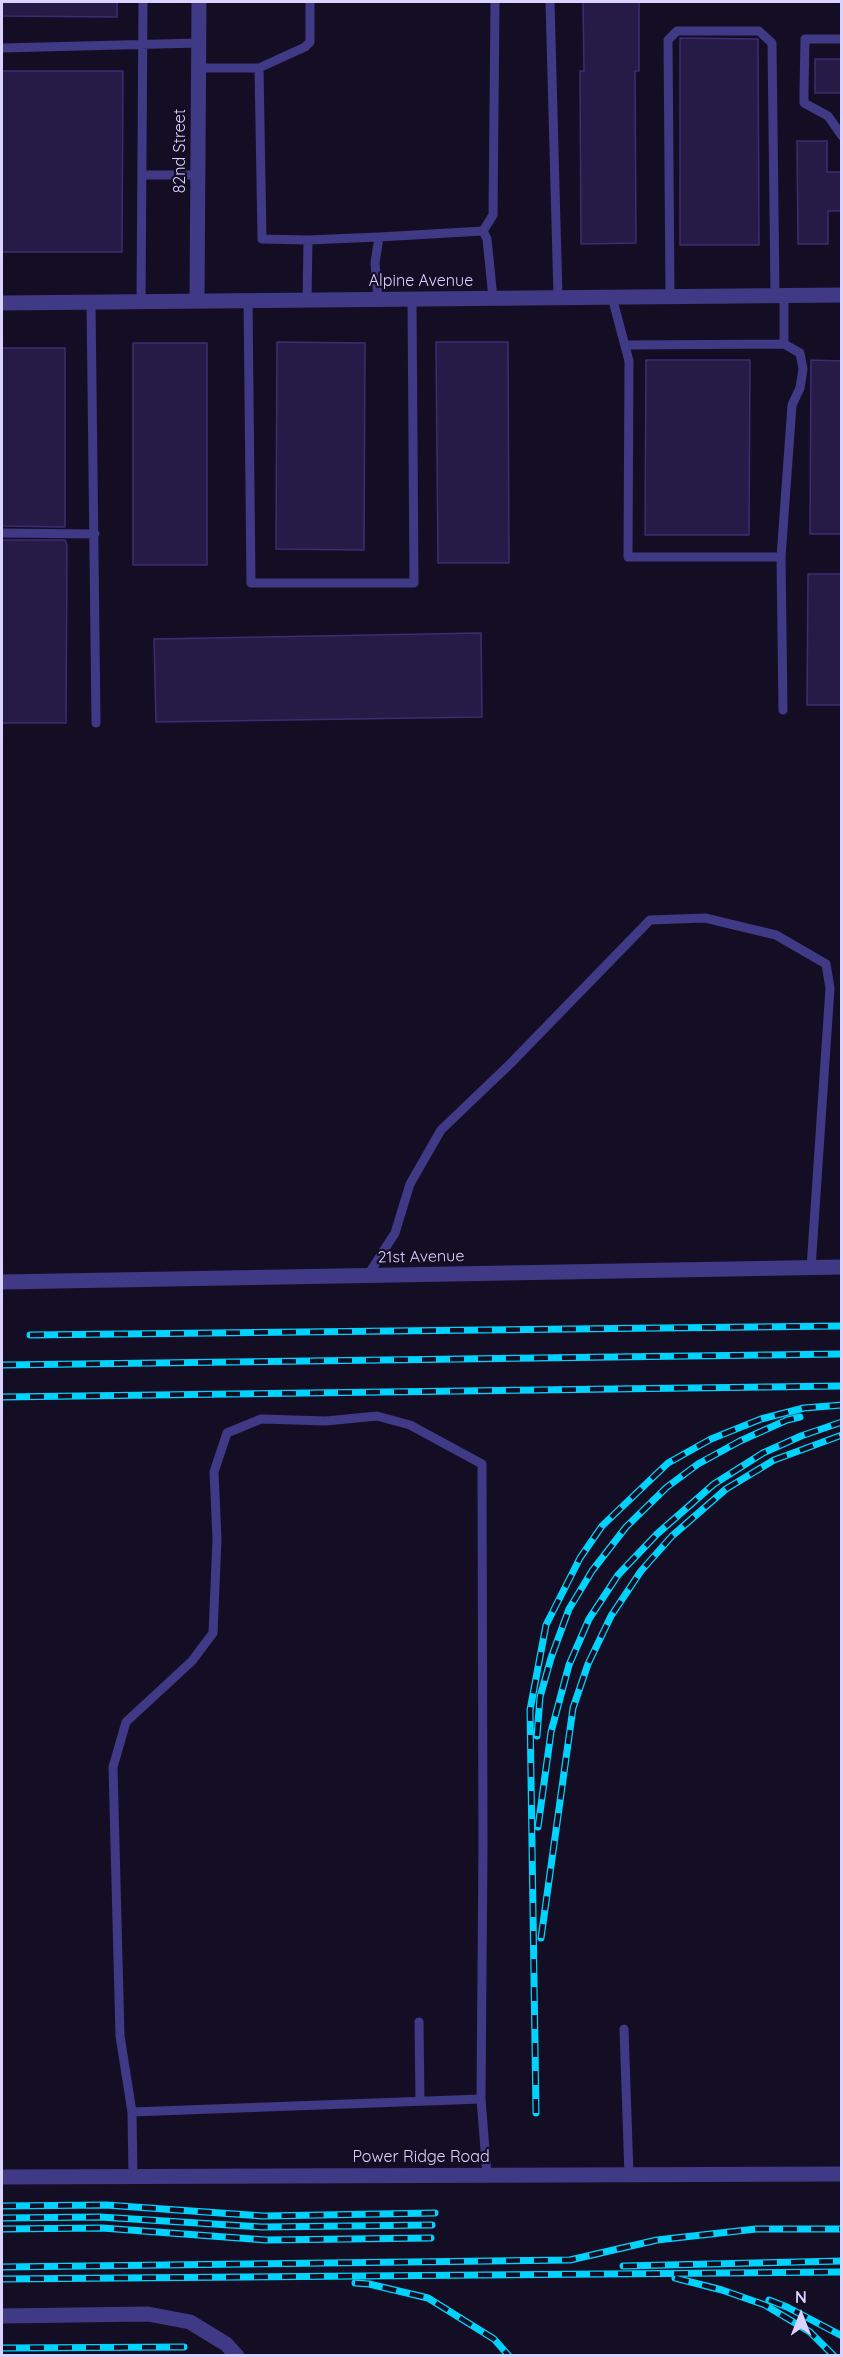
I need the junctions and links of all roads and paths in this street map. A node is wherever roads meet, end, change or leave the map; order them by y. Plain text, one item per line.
1 (143, 2) edge
2 (199, 2) edge
3 (310, 2) edge
4 (495, 2) edge
5 (550, 2) edge
6 (842, 39) edge
7 (199, 43) junction
8 (143, 44) junction
9 (2, 48) edge
10 (199, 68) junction
11 (259, 68) junction
12 (842, 136) edge
13 (142, 175) junction
14 (198, 175) junction
15 (483, 231) junction
16 (379, 237) junction
17 (308, 240) junction
18 (779, 295) junction
19 (842, 295) edge
20 (670, 296) junction
21 (558, 297) junction
22 (612, 297) junction
23 (493, 298) junction
24 (378, 299) junction
25 (412, 299) junction
26 (248, 300) junction
27 (307, 300) junction
28 (197, 301) junction
29 (91, 302) junction
30 (141, 302) junction
31 (2, 303) edge
32 (784, 344) junction
33 (625, 345) junction
34 (2, 534) edge
35 (95, 534) junction
36 (781, 556) junction
37 (783, 710) dead end
38 (96, 723) dead end
39 (842, 1267) edge
40 (811, 1268) junction
41 (368, 1275) junction
42 (2, 1282) edge
43 (419, 2022) dead end
44 (624, 2028) dead end
45 (481, 2099) junction
46 (420, 2101) junction
47 (132, 2112) junction
48 (842, 2174) edge
49 (487, 2175) junction
50 (629, 2175) junction
51 (2, 2177) edge
52 (133, 2177) junction
53 (2, 2316) edge
54 (237, 2355) edge

1 - 8 lane
2 - 7 street, 82nd Street
3 - 11 lane
4 - 15 lane
5 - 21 lane
6 - 12 lane
7 - 8 lane
7 - 10 street, 82nd Street
8 - 9 lane
8 - 13 lane
10 - 11 lane
10 - 14 street, 82nd Street
11 - 17 lane
13 - 14 lane
13 - 30 lane
14 - 28 street, 82nd Street
15 - 16 lane
15 - 23 lane
16 - 17 lane
16 - 24 lane
17 - 27 lane
18 - 19 street, Alpine Avenue
18 - 20 street, Alpine Avenue
18 - 20 lane
18 - 32 lane
20 - 22 street, Alpine Avenue
21 - 22 street, Alpine Avenue
21 - 23 street, Alpine Avenue
22 - 33 lane
23 - 25 street, Alpine Avenue
24 - 25 street, Alpine Avenue
24 - 27 street, Alpine Avenue
25 - 26 lane
26 - 27 street, Alpine Avenue
26 - 28 street, Alpine Avenue
28 - 30 street, Alpine Avenue
29 - 30 street, Alpine Avenue
29 - 31 street, Alpine Avenue
29 - 35 lane
32 - 33 lane
32 - 36 lane
33 - 36 lane
34 - 35 lane
35 - 38 lane
36 - 37 lane
39 - 40 street, 21st Avenue
40 - 41 street, 21st Avenue
40 - 41 lane
41 - 42 street, 21st Avenue
43 - 46 lane
44 - 50 lane
45 - 46 lane
45 - 47 lane
45 - 49 lane
46 - 47 lane
47 - 52 lane
48 - 50 street, Power Ridge Road
49 - 50 street, Power Ridge Road
49 - 52 street, Power Ridge Road
51 - 52 street, Power Ridge Road
53 - 54 street

